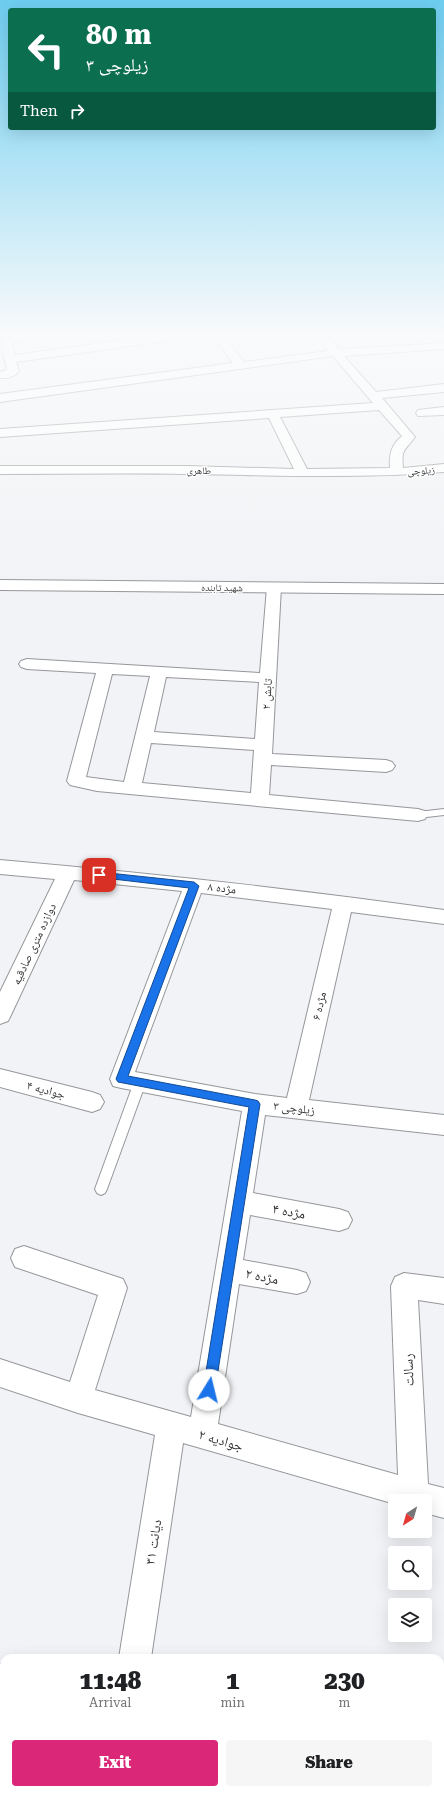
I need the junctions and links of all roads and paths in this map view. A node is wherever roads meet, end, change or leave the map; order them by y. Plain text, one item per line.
1 (205, 419) edge
2 (275, 419) edge
3 (392, 419) edge
4 (0, 433) edge
5 (444, 468) edge
6 (0, 470) edge
7 (397, 472) junction
8 (303, 473) junction
9 (0, 584) edge
10 (274, 587) junction
11 (444, 589) edge
12 (27, 664) dead end
13 (104, 669) junction
14 (159, 672) junction
15 (268, 678) junction
16 (144, 737) junction
17 (263, 752) junction
18 (386, 766) dead end
19 (132, 788) junction
20 (260, 800) junction
21 (444, 812) edge
22 (418, 815) joint
23 (0, 866) edge
24 (68, 872) junction
25 (194, 886) junction
26 (343, 903) junction
27 (444, 917) edge
28 (0, 1015) edge
29 (0, 1078) edge
30 (131, 1081) junction
31 (92, 1102) dead end
32 (255, 1104) junction
33 (296, 1108) junction
34 (444, 1125) edge
35 (101, 1189) dead end
36 (239, 1202) junction
37 (339, 1220) dead end
38 (24, 1258) dead end
39 (228, 1270) junction
40 (297, 1282) dead end
41 (444, 1291) edge
42 (0, 1374) edge
43 (78, 1399) junction
44 (171, 1426) junction
45 (202, 1435) junction
46 (407, 1494) edge
47 (414, 1494) edge
48 (432, 1501) edge
49 (444, 1504) edge
50 (136, 1654) edge

1 - 4 street
2 - 8 street
3 - 7 street
5 - 7 street, زیلوچی
6 - 8 street, طاهری
7 - 8 street, طاهری
9 - 10 street, شهید تابنده
10 - 11 street, شهید تابنده
10 - 15 street, تابش ۲
12 - 13 street
13 - 14 street
13 - 19 street
14 - 15 street
14 - 16 street
15 - 17 street, تابش ۲
16 - 17 street
16 - 19 street
17 - 18 street
17 - 20 street, تابش ۲
19 - 20 street
20 - 22 street
21 - 22 lane
23 - 24 street, مژده ۸
24 - 25 street, مژده ۸
24 - 28 street, دوازده متری صادقیه
25 - 26 street, مژده ۸
25 - 30 street
26 - 27 street, مژده ۸
26 - 33 street, مژده ۶
29 - 31 street, جوادیه ۴
30 - 32 street, زیلوچی ۳
30 - 35 lane
32 - 33 street, زیلوچی ۳
32 - 36 street
33 - 34 street, زیلوچی ۳
36 - 37 street, مژده ۴
36 - 39 street
38 - 43 street
39 - 40 street, مژده ۲
39 - 45 street
41 - 47 street, رسالت
42 - 43 street, جوادیه ۲
43 - 44 street, جوادیه ۲
44 - 45 street, جوادیه ۲
44 - 50 street, دیانت ۳۱
45 - 46 street, جوادیه ۲
48 - 49 street, جوادیه ۲

